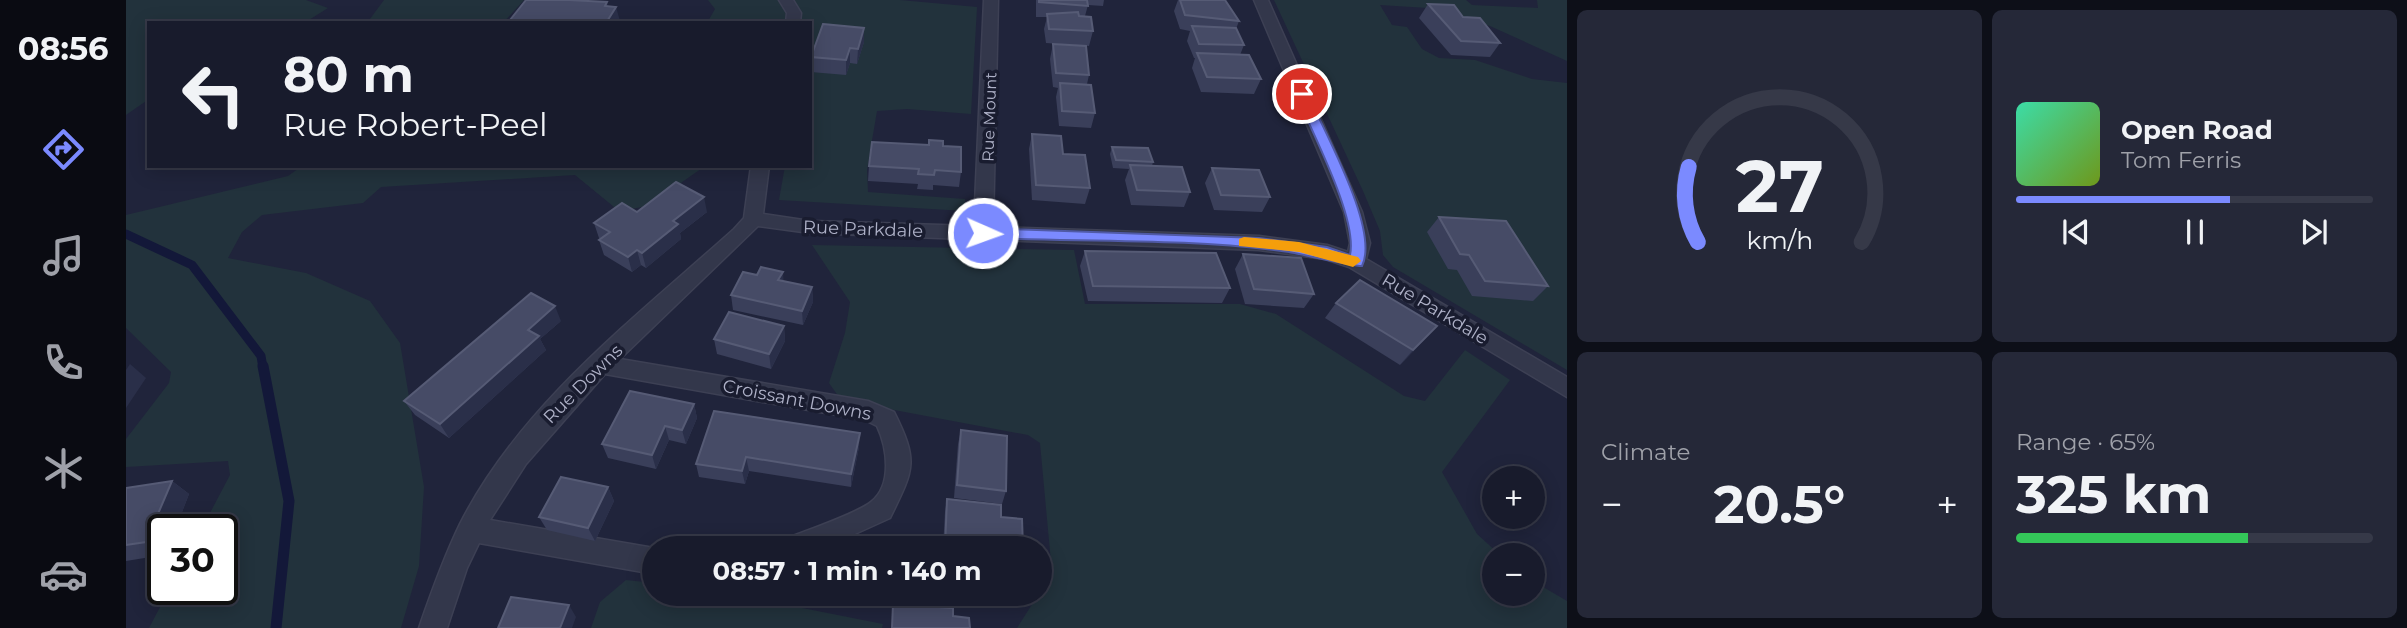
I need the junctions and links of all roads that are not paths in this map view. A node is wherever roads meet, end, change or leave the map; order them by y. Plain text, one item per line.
1 (786, 0) edge
2 (991, 0) edge
3 (1261, 0) edge
4 (793, 21) edge
5 (760, 168) edge
6 (753, 219) junction
7 (983, 233) junction
8 (1356, 262) junction
9 (600, 364) junction
10 (1567, 388) edge
11 (471, 529) junction
12 (821, 536) edge
13 (642, 559) edge
14 (433, 628) edge

1 - 4 street
2 - 7 street, Rue Mount
3 - 8 street
5 - 6 street
6 - 7 street, Rue Parkdale
6 - 9 street, Rue Downs
7 - 8 street, Rue Parkdale
8 - 10 street, Rue Parkdale
9 - 11 street, Rue Downs
9 - 12 street, Croissant Downs
11 - 13 street
11 - 14 street, Rue Downs

